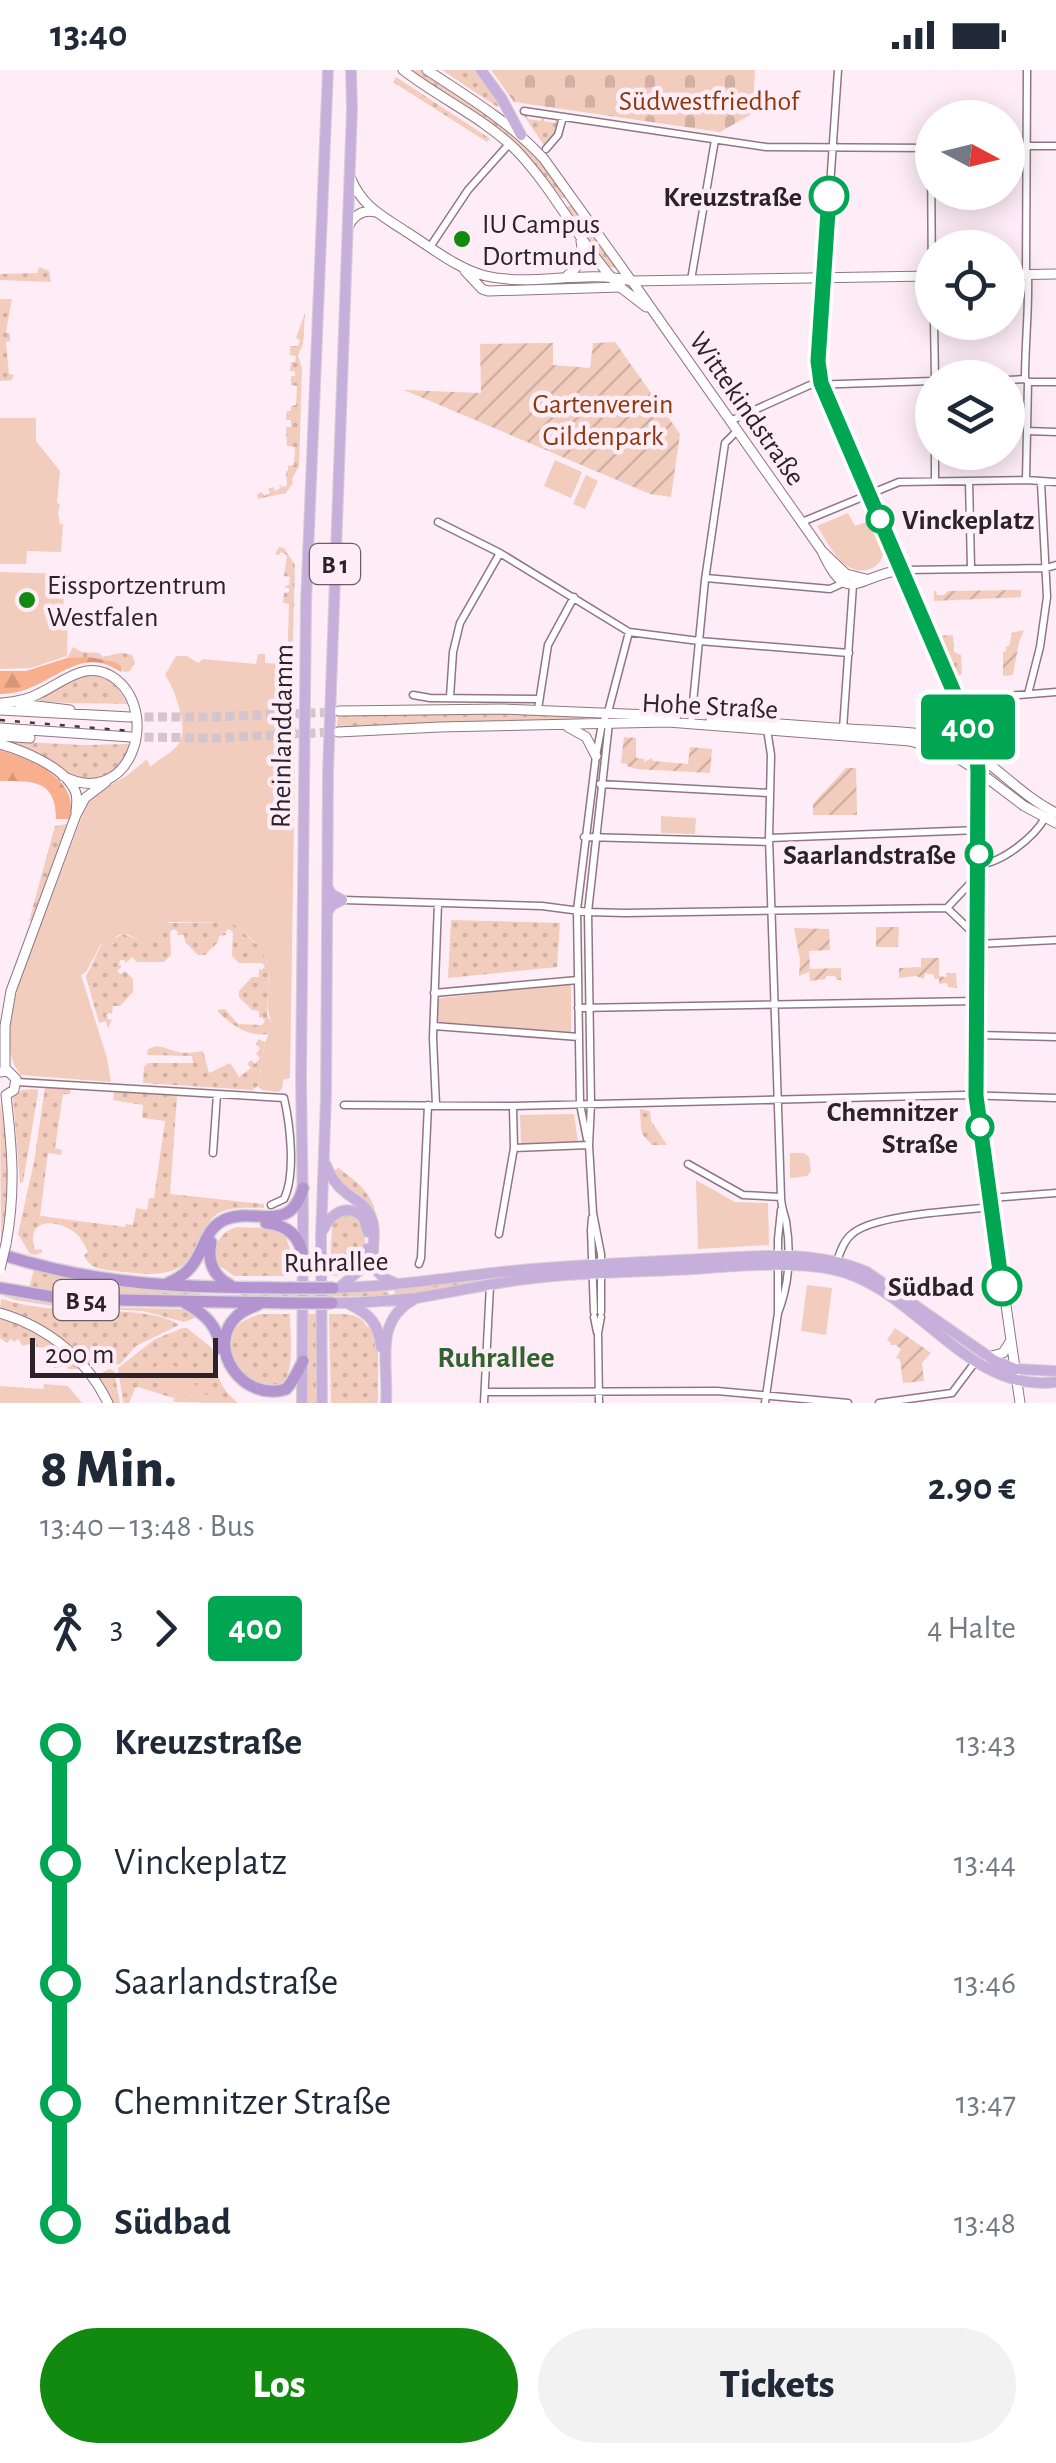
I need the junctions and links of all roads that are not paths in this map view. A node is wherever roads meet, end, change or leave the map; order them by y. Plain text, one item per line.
1 (318, 70) edge
2 (328, 70) edge
3 (351, 70) edge
4 (403, 70) edge
5 (427, 70) edge
6 (481, 70) edge
7 (838, 70) edge
8 (1027, 70) edge
9 (326, 93) junction
10 (524, 111) dead end
11 (563, 116) junction
12 (521, 135) junction
13 (715, 140) junction
14 (509, 144) junction
15 (1027, 146) junction
16 (1056, 146) edge
17 (833, 147) junction
18 (915, 148) edge
19 (546, 149) dead end
20 (349, 175) junction
21 (571, 198) junction
22 (556, 204) junction
23 (378, 213) junction
24 (347, 230) junction
25 (580, 238) junction
26 (430, 247) junction
27 (458, 265) junction
28 (1056, 274) edge
29 (1027, 275) junction
30 (488, 276) junction
31 (915, 276) edge
32 (564, 277) junction
33 (610, 277) junction
34 (824, 278) junction
35 (691, 280) junction
36 (632, 281) junction
37 (653, 281) junction
38 (620, 287) junction
39 (482, 289) junction
40 (648, 303) junction
41 (658, 319) junction
42 (915, 380) edge
43 (1026, 381) junction
44 (1056, 382) edge
45 (821, 383) junction
46 (729, 422) junction
47 (1026, 431) junction
48 (736, 432) junction
49 (1056, 432) edge
50 (935, 470) edge
51 (1026, 480) junction
52 (935, 481) junction
53 (968, 481) junction
54 (1041, 482) junction
55 (1056, 482) edge
56 (868, 494) junction
57 (438, 522) dead end
58 (800, 522) junction
59 (822, 551) junction
60 (500, 553) junction
61 (1056, 565) edge
62 (971, 568) junction
63 (1046, 568) junction
64 (902, 570) junction
65 (706, 578) junction
66 (866, 579) junction
67 (848, 584) junction
68 (574, 597) junction
69 (629, 632) junction
70 (699, 640) junction
71 (848, 653) junction
72 (1056, 692) edge
73 (1028, 694) junction
74 (413, 695) dead end
75 (450, 697) junction
76 (958, 702) junction
77 (539, 704) junction
78 (1, 705) edge
79 (339, 712) tunnel mouth
80 (130, 716) tunnel mouth
81 (606, 720) junction
82 (692, 720) junction
83 (565, 725) junction
84 (968, 725) junction
85 (767, 726) junction
86 (0, 732) edge
87 (338, 732) tunnel mouth
88 (843, 732) junction
89 (132, 738) tunnel mouth
90 (953, 742) junction
91 (0, 744) edge
92 (596, 756) junction
93 (978, 764) junction
94 (63, 776) junction
95 (106, 782) junction
96 (592, 784) junction
97 (602, 784) junction
98 (769, 793) junction
99 (1056, 813) edge
100 (76, 814) junction
101 (1045, 818) junction
102 (1056, 824) edge
103 (979, 830) junction
104 (584, 837) junction
105 (595, 837) junction
106 (769, 840) junction
107 (978, 870) junction
108 (328, 887) junction
109 (342, 900) junction
110 (438, 903) junction
111 (947, 908) junction
112 (577, 910) junction
113 (328, 911) junction
114 (771, 911) junction
115 (588, 912) junction
116 (1056, 940) edge
117 (978, 944) junction
118 (578, 980) junction
119 (434, 994) junction
120 (976, 1001) junction
121 (774, 1004) junction
122 (578, 1008) junction
123 (589, 1008) junction
124 (434, 1026) junction
125 (976, 1035) junction
126 (1056, 1036) edge
127 (579, 1037) junction
128 (2, 1071) edge
129 (17, 1082) junction
130 (3, 1094) edge
131 (217, 1094) junction
132 (976, 1096) junction
133 (1056, 1098) edge
134 (779, 1099) junction
135 (344, 1104) dead end
136 (580, 1104) junction
137 (591, 1104) junction
138 (432, 1105) junction
139 (513, 1106) junction
140 (589, 1145) junction
141 (514, 1148) junction
142 (324, 1151) junction
143 (213, 1153) dead end
144 (688, 1164) dead end
145 (303, 1188) junction
146 (1056, 1193) edge
147 (781, 1196) junction
148 (991, 1202) junction
149 (271, 1204) dead end
150 (498, 1234) dead end
151 (321, 1236) junction
152 (3, 1249) edge
153 (303, 1257) junction
154 (783, 1261) junction
155 (837, 1261) junction
156 (419, 1264) dead end
157 (0, 1269) edge
158 (596, 1269) junction
159 (498, 1272) junction
160 (490, 1284) junction
161 (159, 1285) junction
162 (400, 1286) junction
163 (0, 1288) edge
164 (239, 1288) junction
165 (337, 1288) junction
166 (420, 1297) junction
167 (180, 1302) junction
168 (264, 1302) junction
169 (340, 1303) junction
170 (0, 1313) edge
171 (1010, 1342) junction
172 (982, 1359) junction
173 (302, 1362) junction
174 (1056, 1371) edge
175 (1016, 1375) junction
176 (1056, 1382) edge
177 (231, 1388) dead end
178 (485, 1392) junction
179 (598, 1392) junction
180 (322, 1399) edge
181 (765, 1399) edge
182 (108, 1403) edge
183 (302, 1403) edge
184 (383, 1403) edge
185 (484, 1403) edge
186 (599, 1403) edge
187 (848, 1403) edge
188 (879, 1403) edge
189 (1020, 1403) edge

1 - 9 main road, B 1
2 - 9 main road, Rheinlanddamm / B 1
3 - 20 main road, Rheinlanddamm / B 1
4 - 14 main road, Wittekindstraße
5 - 12 main road, Wittekindstraße
6 - 12 main road
7 - 17 street
8 - 15 street
9 - 145 main road, Rheinlanddamm / B 1
10 - 11 street
11 - 13 street
11 - 19 street
12 - 21 main road, Wittekindstraße
13 - 17 street
13 - 35 street
14 - 22 main road, Wittekindstraße
14 - 26 street
15 - 16 street
15 - 29 street
17 - 18 street
17 - 34 street
20 - 23 main road
20 - 24 main road, Rheinlanddamm / B 1
21 - 22 main road
21 - 36 main road, Wittekindstraße
22 - 25 main road, Wittekindstraße
23 - 24 main road
23 - 26 main road
24 - 108 main road, Rheinlanddamm / B 1
25 - 32 main road
25 - 33 main road, Wittekindstraße
26 - 27 main road
27 - 30 main road
27 - 39 main road
28 - 29 main road
29 - 43 street
30 - 32 main road
30 - 39 main road
31 - 34 main road
32 - 33 main road
33 - 36 main road
33 - 38 main road, Wittekindstraße
34 - 35 main road
34 - 45 street
35 - 37 main road
36 - 37 main road
36 - 38 main road
36 - 40 main road, Wittekindstraße
37 - 40 main road
38 - 39 main road
38 - 41 main road, Wittekindstraße
40 - 41 main road, Wittekindstraße
41 - 46 main road, Wittekindstraße
42 - 45 street
43 - 44 street
43 - 47 street
45 - 46 street
45 - 56 street
46 - 48 main road, Wittekindstraße
47 - 49 street
47 - 51 street
48 - 58 main road, Wittekindstraße
48 - 65 street
50 - 52 street
51 - 53 street
51 - 54 street
52 - 53 street
52 - 56 street
53 - 62 street
54 - 55 street
54 - 63 street
56 - 58 street
56 - 64 street
57 - 60 street
58 - 59 main road
59 - 66 main road
59 - 67 main road
60 - 68 street
60 - 75 street
61 - 63 street
62 - 63 street
62 - 64 street
63 - 73 street
64 - 66 main road
64 - 76 main road
65 - 67 street
65 - 70 street
66 - 67 main road
67 - 71 street
68 - 69 street
68 - 77 street
69 - 70 street
69 - 81 street
70 - 71 street
70 - 82 street
71 - 88 street
72 - 73 street
73 - 76 street
74 - 75 street, Hohe Straße
75 - 77 street, Hohe Straße
76 - 84 main road
77 - 79 main road, Hohe Straße
77 - 81 main road, Hohe Straße
78 - 80 main road
78 - 95 main road
81 - 82 main road, Hohe Straße
81 - 83 main road, Hohe Straße
81 - 92 street
81 - 97 street
82 - 85 main road, Hohe Straße
83 - 87 main road, Hohe Straße
83 - 92 main road
84 - 90 street
84 - 93 main road
85 - 88 main road, Hohe Straße
85 - 98 street
86 - 89 main road
88 - 90 main road, Hohe Straße
88 - 93 main road, Hohe Straße
90 - 93 main road, Hohe Straße
91 - 94 main road
92 - 96 street
93 - 99 main road, Hohe Straße
93 - 101 main road, Hohe Straße
93 - 103 main road
94 - 95 main road
94 - 100 main road
95 - 100 main road
96 - 97 street
96 - 104 street
97 - 98 street
97 - 105 street
98 - 106 street
100 - 128 main road
101 - 102 main road, Hohe Straße
101 - 107 street
103 - 106 street
103 - 107 main road
104 - 105 street
104 - 112 street
105 - 106 street
105 - 115 street
106 - 114 street
107 - 111 street
107 - 117 main road
108 - 109 main road
108 - 113 main road, Rheinlanddamm / B 1
109 - 110 street
109 - 113 main road
110 - 112 street
110 - 119 street
111 - 114 street
111 - 117 street
112 - 115 street
112 - 118 street
113 - 142 main road, Rheinlanddamm / B 1
114 - 115 street
114 - 121 street
115 - 123 street
116 - 117 street
117 - 120 main road
118 - 119 street
118 - 122 street
119 - 124 street
120 - 121 street
120 - 125 main road
121 - 123 street
121 - 134 street
122 - 123 street
122 - 127 street
123 - 137 street
124 - 127 street
124 - 138 street
125 - 126 street
125 - 132 main road
127 - 136 street
128 - 129 main road
129 - 130 main road
129 - 131 street
130 - 152 main road
131 - 143 street
131 - 149 street
132 - 133 street
132 - 134 street
132 - 148 main road
134 - 137 street
134 - 147 street
135 - 138 street
136 - 137 street
136 - 139 street
136 - 140 street
137 - 140 street
138 - 139 street
138 - 156 street
139 - 141 street
140 - 141 street
140 - 158 street
141 - 150 street
142 - 151 main road, Rheinlanddamm / B 1
142 - 162 main road
144 - 147 street
145 - 153 main road, Rheinlanddamm / B 1
145 - 161 highway
146 - 148 street
147 - 154 street
148 - 155 street
148 - 171 main road
151 - 165 main road
151 - 180 main road, Rheinlanddamm / B 1
152 - 157 main road, bridge
152 - 161 highway, Ruhrallee / B 54
153 - 164 highway
153 - 173 main road, Rheinlanddamm / B 1
154 - 155 main road, Ruhrallee / B 54
154 - 158 main road, Ruhrallee / B 54
154 - 172 main road, Ruhrallee / B 54
154 - 181 street
155 - 172 main road, Ruhrallee / B 54
158 - 159 main road, Ruhrallee / B 54
158 - 160 main road, Ruhrallee / B 54
158 - 179 street
159 - 160 main road
159 - 162 main road, Ruhrallee / B 54
160 - 166 main road, Ruhrallee / B 54
160 - 178 street
161 - 164 highway, Ruhrallee / B 54
162 - 165 main road, Ruhrallee / B 54
163 - 167 highway, Ruhrallee / B 54
164 - 165 highway, Ruhrallee / B 54, bridge
166 - 169 main road, Ruhrallee / B 54
166 - 184 main road
167 - 168 highway, Ruhrallee / B 54
167 - 177 highway
168 - 169 highway, Ruhrallee / B 54, bridge
168 - 173 highway
169 - 184 main road
170 - 182 main road
171 - 172 main road
171 - 175 main road
172 - 175 main road, Ruhrallee / B 54
172 - 188 street
173 - 183 main road, Rheinlanddamm / B 1
174 - 175 main road, Ruhrallee / B 54
175 - 176 main road, Ruhrallee / B 54
175 - 189 main road
178 - 179 street
178 - 185 street
179 - 181 street
179 - 186 street
181 - 187 street

